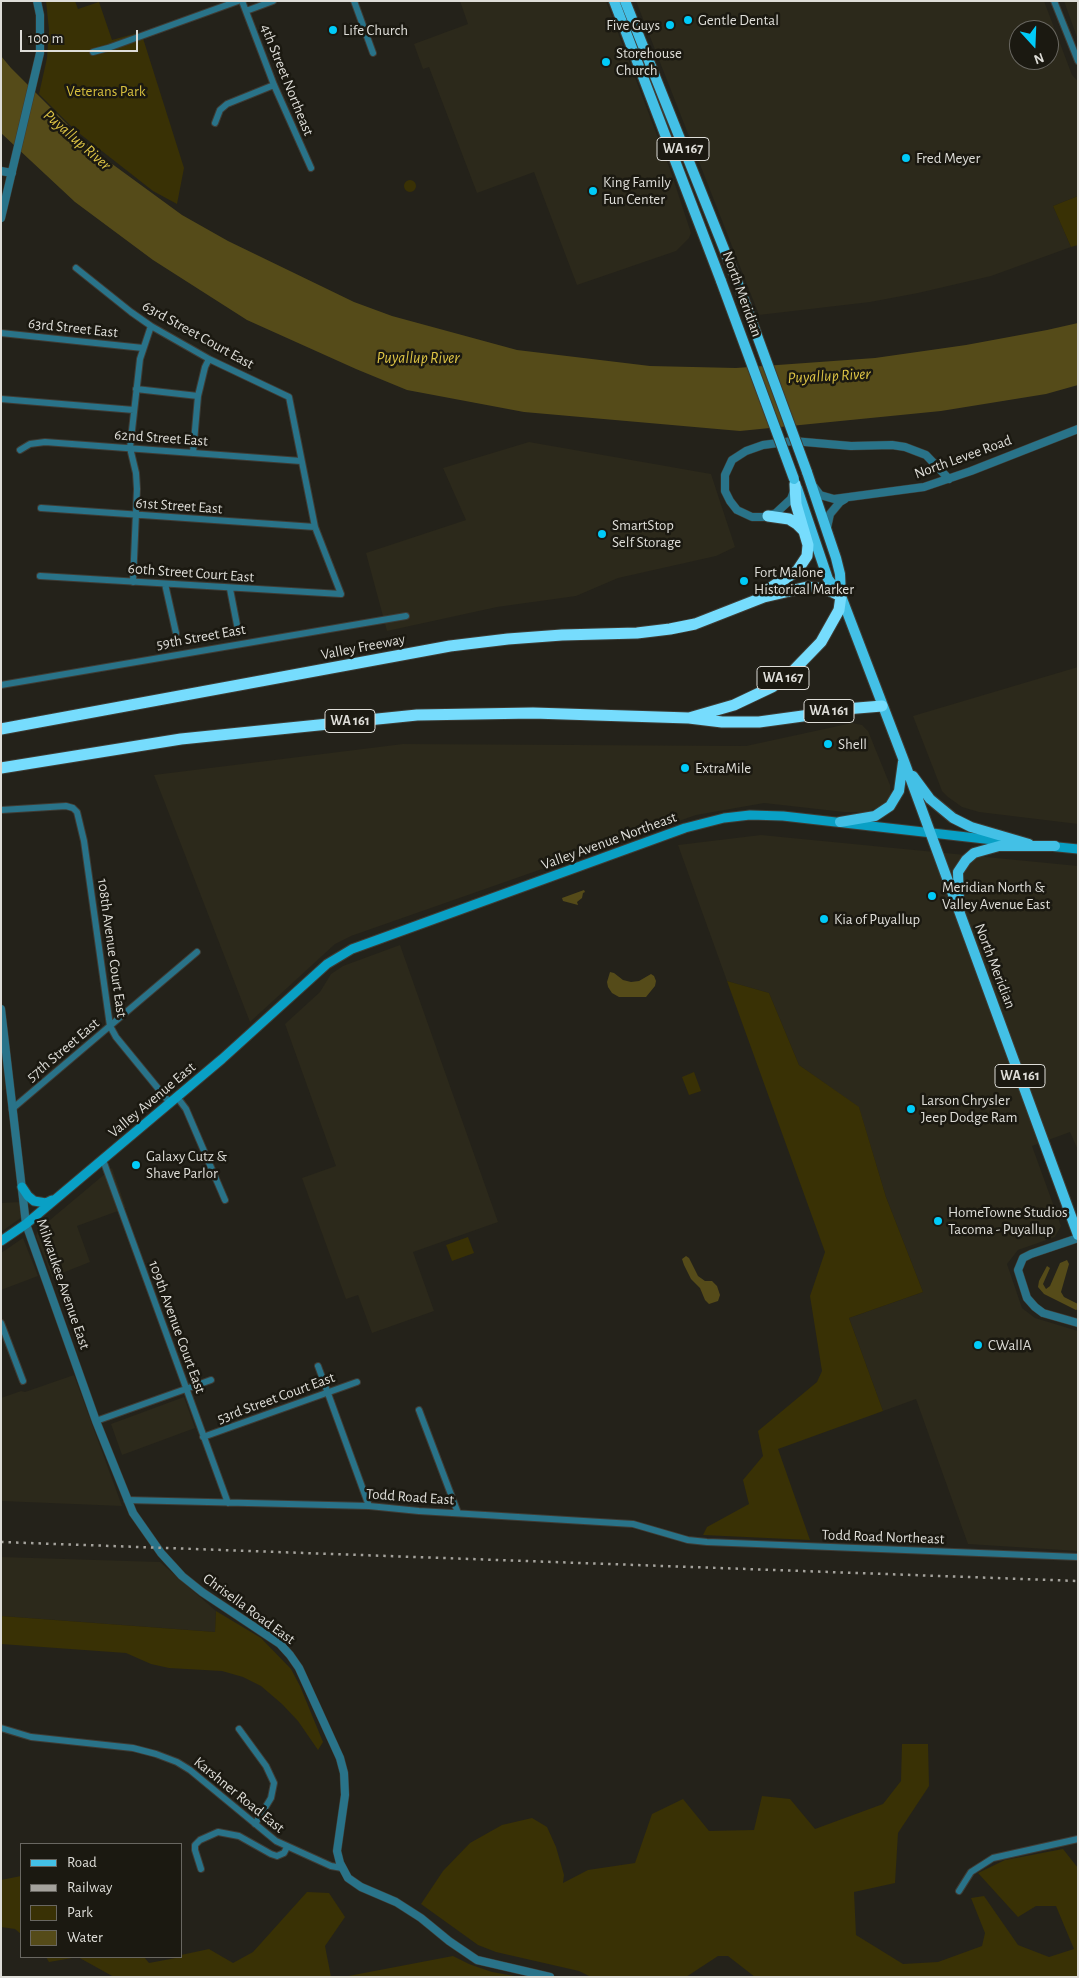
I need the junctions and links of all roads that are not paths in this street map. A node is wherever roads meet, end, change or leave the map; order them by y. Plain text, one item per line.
1 (37, 1) edge
2 (238, 1) edge
3 (242, 1) edge
4 (273, 1) edge
5 (354, 1) edge
6 (614, 1) edge
7 (625, 1) edge
8 (1054, 1) edge
9 (246, 11) junction
10 (93, 52) dead end
11 (374, 53) dead end
12 (1078, 61) edge
13 (274, 85) junction
14 (215, 123) dead end
15 (311, 168) dead end
16 (13, 169) junction
17 (1, 171) edge
18 (1, 218) edge
19 (76, 268) dead end
20 (151, 326) junction
21 (1, 333) edge
22 (143, 348) junction
23 (209, 359) junction
24 (136, 389) junction
25 (198, 396) junction
26 (1, 399) edge
27 (134, 410) junction
28 (1078, 429) edge
29 (130, 448) junction
30 (20, 450) dead end
31 (193, 452) junction
32 (301, 461) junction
33 (809, 476) junction
34 (949, 479) junction
35 (794, 481) junction
36 (854, 497) junction
37 (41, 508) dead end
38 (136, 516) junction
39 (768, 516) junction
40 (315, 527) junction
41 (827, 530) junction
42 (804, 532) junction
43 (40, 576) dead end
44 (133, 582) junction
45 (165, 584) junction
46 (230, 589) junction
47 (841, 596) junction
48 (731, 610) junction
49 (406, 616) dead end
50 (237, 625) dead end
51 (176, 633) dead end
52 (1, 685) edge
53 (882, 706) junction
54 (71, 716) junction
55 (689, 718) junction
56 (1, 723) edge
57 (1, 729) edge
58 (904, 761) junction
59 (7, 767) edge
60 (1, 810) edge
61 (840, 822) junction
62 (929, 833) junction
63 (1029, 844) junction
64 (1055, 846) junction
65 (1078, 849) edge
66 (961, 917) junction
67 (198, 952) dead end
68 (316, 974) joint
69 (1, 1008) edge
70 (110, 1026) junction
71 (173, 1100) junction
72 (12, 1109) junction
73 (103, 1160) junction
74 (22, 1187) junction
75 (59, 1196) junction
76 (224, 1200) dead end
77 (26, 1224) junction
78 (1078, 1237) edge
79 (1, 1240) edge
80 (1, 1323) edge
81 (1078, 1323) edge
82 (318, 1366) dead end
83 (211, 1380) dead end
84 (23, 1381) dead end
85 (357, 1382) dead end
86 (185, 1388) junction
87 (327, 1392) junction
88 (419, 1410) dead end
89 (96, 1421) junction
90 (204, 1437) junction
91 (127, 1500) junction
92 (228, 1502) junction
93 (369, 1506) junction
94 (458, 1513) junction
95 (688, 1540) joint
96 (1078, 1557) edge
97 (1, 1728) edge
98 (240, 1729) dead end
99 (255, 1824) junction
100 (1078, 1839) edge
101 (287, 1847) junction
102 (342, 1868) junction
103 (202, 1869) dead end
104 (959, 1890) dead end
105 (550, 1977) edge

1 - 16 street
2 - 10 street
3 - 9 street, 4th Street Northeast
4 - 9 street
5 - 11 street
6 - 35 main road, North Meridian / WA 167, bridge
7 - 33 main road, North Meridian / WA 167, bridge
8 - 12 street
9 - 13 street, 4th Street Northeast
13 - 14 street
13 - 15 street, 4th Street Northeast
16 - 17 street
16 - 18 street
19 - 20 street, 63rd Street Court East
20 - 22 street
20 - 23 street, 63rd Street Court East
21 - 22 street, 63rd Street East
22 - 24 street
23 - 25 street
23 - 32 street, 63rd Street Court East
24 - 25 street
24 - 27 street
25 - 31 street
26 - 27 street
27 - 29 street
28 - 34 street, North Levee Road
29 - 30 street, 62nd Street East
29 - 31 street, 62nd Street East
29 - 38 street
31 - 32 street, 62nd Street East
32 - 40 street
33 - 36 street, North Levee Road
33 - 41 main road, North Meridian / WA 167
34 - 36 street, North Levee Road
34 - 39 street
35 - 39 street
35 - 42 highway, WA 167
35 - 47 main road, North Meridian
36 - 41 street
37 - 38 street, 61st Street East
38 - 40 street, 61st Street East
38 - 44 street
39 - 42 highway
40 - 46 street, 60th Street Court East
41 - 47 main road, North Meridian / WA 167
42 - 48 highway, WA 167
43 - 44 street, 60th Street Court East
44 - 45 street, 60th Street Court East
45 - 46 street, 60th Street Court East
45 - 51 street
46 - 50 street
47 - 48 highway
47 - 53 main road, North Meridian / WA 161
47 - 55 highway, WA 167
48 - 54 highway, Valley Freeway
49 - 52 street, 59th Street East
53 - 55 highway, WA 161
53 - 58 main road, North Meridian / WA 161
54 - 56 highway
54 - 57 highway, Valley Freeway
55 - 59 highway, WA 161
58 - 61 main road
58 - 62 main road, North Meridian / WA 161
58 - 63 main road
60 - 70 street, 108th Avenue Court East
61 - 62 main road, Valley Avenue Northeast
61 - 68 main road, Valley Avenue Northeast
62 - 63 main road, Valley Avenue Northeast
62 - 66 main road, North Meridian / WA 161
63 - 64 main road, Valley Avenue Northeast
64 - 65 main road, Valley Avenue Northeast
64 - 66 main road
66 - 78 main road, North Meridian / WA 161
67 - 70 street, 57th Street East
68 - 71 main road, Valley Avenue East
69 - 72 street, Milwaukee Avenue East
70 - 71 street, 108th Avenue Court East
70 - 72 street, 57th Street East
71 - 73 main road, Valley Avenue East
71 - 76 street, 108th Avenue Court East
72 - 74 street, Milwaukee Avenue East
73 - 75 main road, Valley Avenue East
73 - 86 street, 109th Avenue Court East
74 - 75 main road
74 - 77 street, Milwaukee Avenue East
75 - 77 main road, Valley Avenue East
77 - 79 main road, Valley Avenue East
77 - 89 street, Milwaukee Avenue East
78 - 81 street
80 - 84 street
82 - 87 street
83 - 86 street
85 - 87 street, 53rd Street Court East
86 - 89 street
86 - 90 street, 109th Avenue Court East
87 - 90 street, 53rd Street Court East
87 - 93 street
88 - 94 street
89 - 91 street, Milwaukee Avenue East
90 - 92 street, 109th Avenue Court East
91 - 92 street, Todd Road East
91 - 102 street, Chrisella Road East
92 - 93 street, Todd Road East
93 - 94 street, Todd Road East
94 - 95 street, Todd Road East
95 - 96 street, Todd Road Northeast
97 - 99 street, Karshner Road East
98 - 99 street
99 - 101 street, Karshner Road East
100 - 104 street
101 - 102 street, Karshner Road East
101 - 103 street
102 - 105 street

